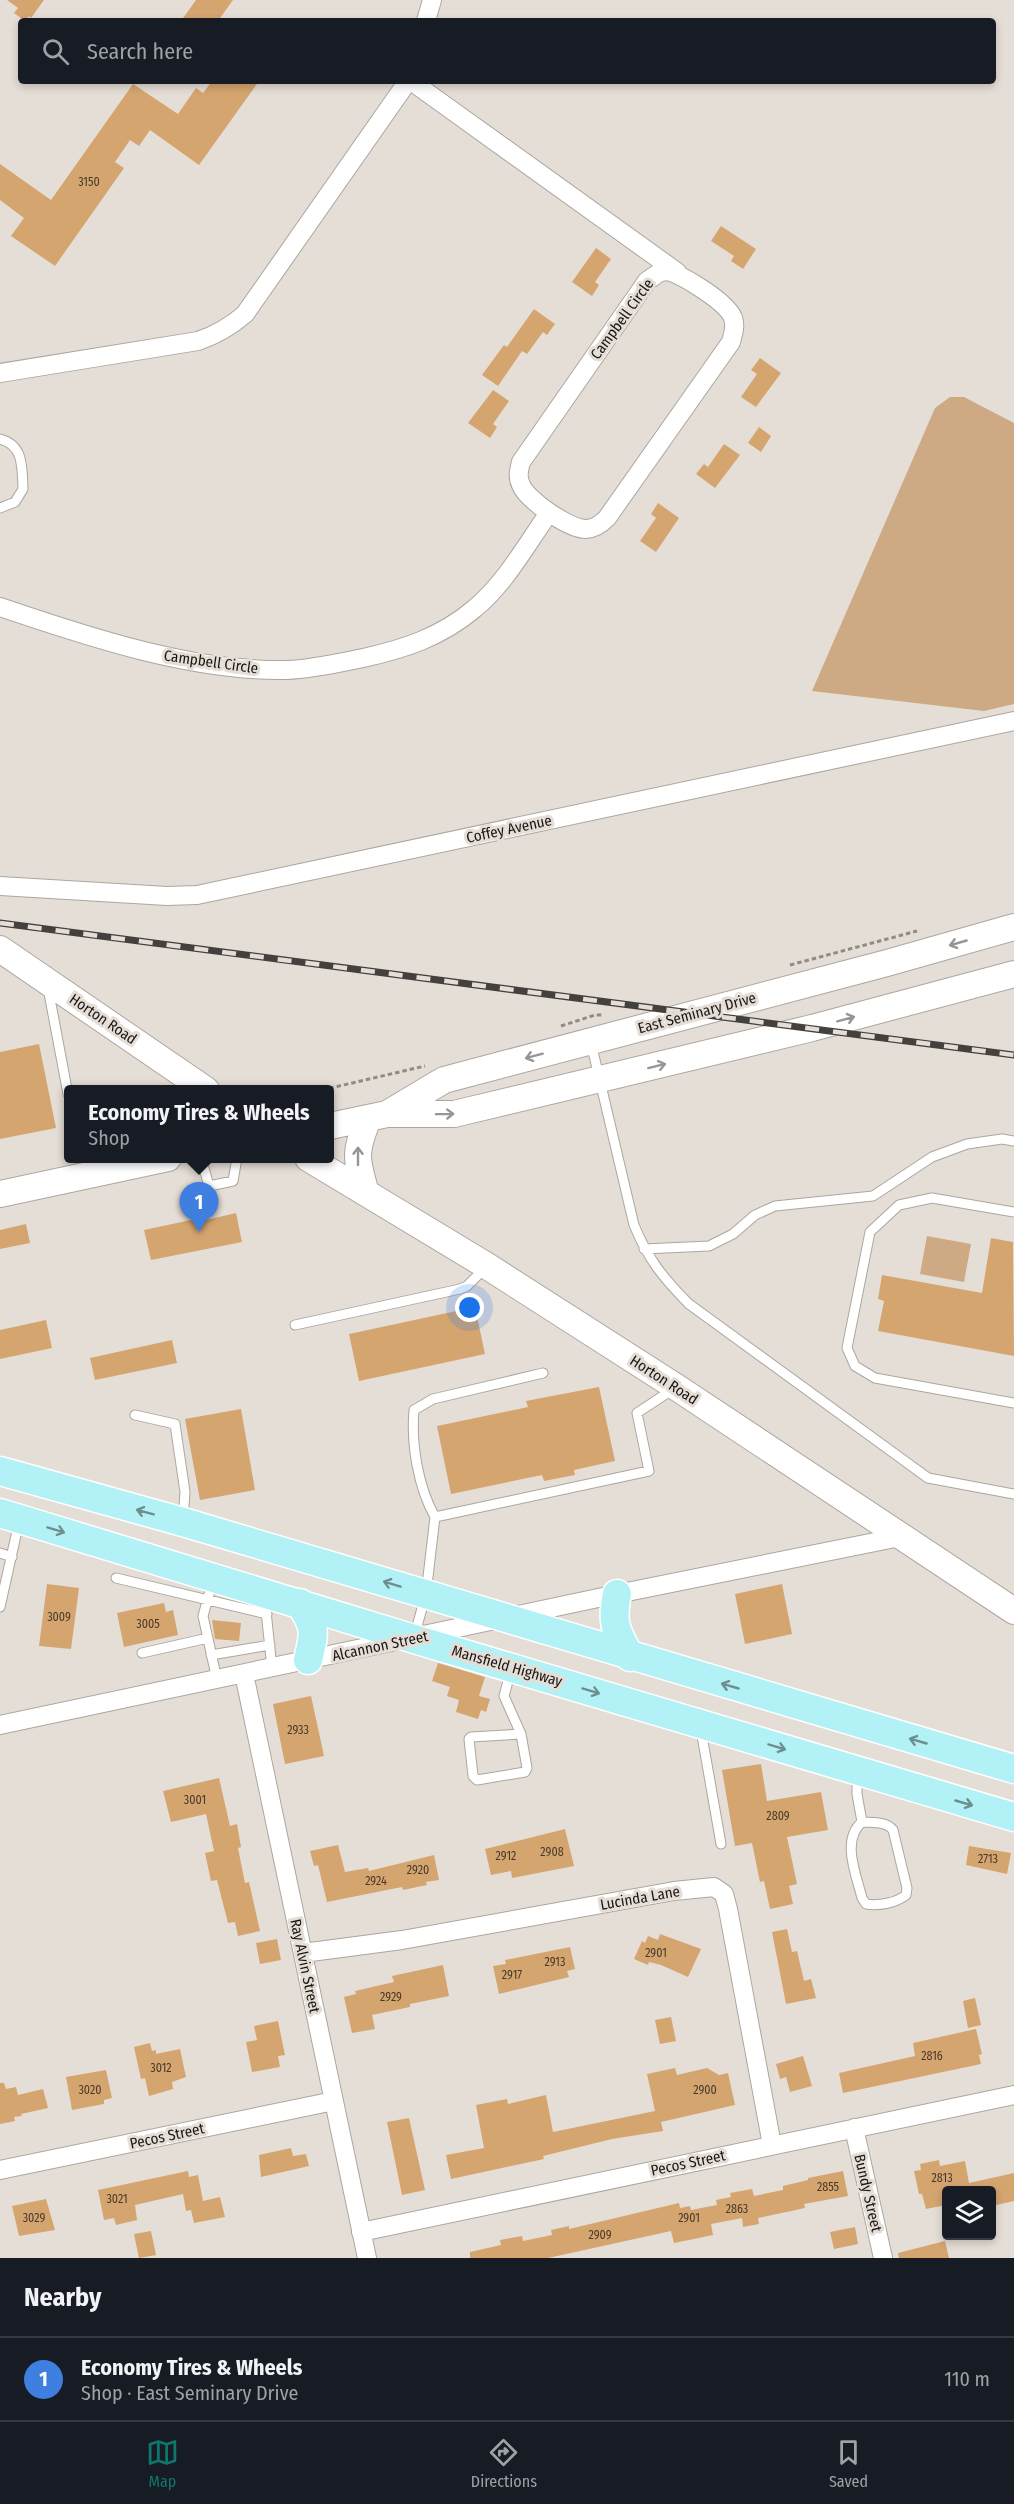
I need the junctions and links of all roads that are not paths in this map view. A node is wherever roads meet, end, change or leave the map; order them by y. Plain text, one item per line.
1 (432, 0) edge
2 (427, 18) edge
3 (408, 84) edge
4 (414, 84) edge
5 (681, 275) junction
6 (0, 374) edge
7 (0, 439) edge
8 (0, 508) edge
9 (549, 513) junction
10 (0, 607) edge
11 (1014, 721) edge
12 (0, 886) edge
13 (1014, 927) edge
14 (1, 951) edge
15 (1014, 974) edge
16 (46, 981) junction
17 (591, 1041) junction
18 (600, 1080) junction
19 (67, 1085) edge
20 (200, 1085) edge
21 (377, 1117) junction
22 (334, 1125) edge
23 (1014, 1141) edge
24 (138, 1163) edge
25 (202, 1163) edge
26 (236, 1163) edge
27 (316, 1163) edge
28 (366, 1193) junction
29 (0, 1194) edge
30 (1014, 1212) edge
31 (644, 1249) junction
32 (487, 1266) junction
33 (295, 1325) dead end
34 (543, 1373) dead end
35 (676, 1387) junction
36 (1014, 1403) edge
37 (135, 1414) dead end
38 (0, 1471) edge
39 (1014, 1494) edge
40 (10, 1516) edge
41 (435, 1517) junction
42 (183, 1522) junction
43 (900, 1537) junction
44 (0, 1553) edge
45 (12, 1557) junction
46 (116, 1578) dead end
47 (211, 1589) junction
48 (426, 1594) junction
49 (617, 1594) junction
50 (300, 1603) junction
51 (266, 1604) junction
52 (0, 1607) edge
53 (1014, 1611) edge
54 (509, 1618) junction
55 (208, 1638) junction
56 (414, 1639) junction
57 (270, 1645) junction
58 (142, 1653) dead end
59 (212, 1654) junction
60 (630, 1657) junction
61 (308, 1660) junction
62 (511, 1667) junction
63 (272, 1668) junction
64 (244, 1674) junction
65 (217, 1680) junction
66 (701, 1724) junction
67 (0, 1725) edge
68 (521, 1734) junction
69 (1014, 1769) edge
70 (857, 1771) junction
71 (1014, 1817) edge
72 (862, 1822) junction
73 (721, 1844) dead end
74 (303, 1953) junction
75 (1014, 2095) edge
76 (334, 2101) junction
77 (854, 2128) junction
78 (772, 2145) junction
79 (0, 2170) edge
80 (361, 2232) junction
81 (367, 2258) edge
82 (883, 2258) edge

1 - 2 street
3 - 6 street
4 - 5 street
5 - 9 street, Campbell Circle
5 - 9 street, Campbell Circle
7 - 8 lane
9 - 10 street, Campbell Circle
11 - 12 street, Coffey Avenue
13 -> 17 main road, East Seminary Drive
14 - 16 main road, Horton Road
18 -> 15 main road, East Seminary Drive
16 - 19 lane
16 - 20 main road, Horton Road
17 - 18 lane
17 -> 21 main road, East Seminary Drive
21 -> 18 main road, East Seminary Drive
18 - 31 lane
21 - 22 main road, East Seminary Drive
28 -> 21 main road
23 - 31 lane
24 - 29 main road
25 - 26 lane
27 - 28 main road, Horton Road
28 - 32 main road, Horton Road
30 - 36 lane
31 - 39 lane
32 - 33 lane
32 - 35 main road, Horton Road
34 - 41 lane
35 - 41 lane
35 - 43 main road, Horton Road
37 - 42 lane
42 -> 38 main road
40 - 45 lane
40 -> 47 main road, Mansfield Highway
41 - 48 lane
48 -> 42 main road
43 - 49 street, Alcannon Street
43 - 53 main road, Horton Road
44 - 45 lane
45 - 52 lane
46 - 47 lane
47 - 51 main road, Mansfield Highway
47 - 55 lane
48 - 54 main road
48 - 56 lane
49 - 54 street, Alcannon Street
49 - 60 main road
50 - 51 main road, Mansfield Highway
50 - 56 main road, Mansfield Highway
50 - 61 main road
51 - 57 lane
54 - 56 street, Alcannon Street
54 - 60 main road
55 - 58 lane
55 - 59 lane
56 - 61 street, Alcannon Street
56 - 62 main road, Mansfield Highway
57 - 59 lane
57 - 63 lane
59 - 65 lane
69 -> 60 main road
61 - 63 street, Alcannon Street
62 -> 66 main road, Mansfield Highway
62 - 68 lane
63 - 64 street, Alcannon Street
64 - 65 street, Alcannon Street
64 - 74 street, Ray Alvin Street
65 - 67 street, Alcannon Street
66 -> 70 main road, Mansfield Highway
66 - 73 lane
68 - 68 lane
70 -> 71 main road, Mansfield Highway
70 - 72 lane
72 - 72 lane
74 - 76 street, Ray Alvin Street
74 - 78 street, Lucinda Lane
75 - 77 street, Pecos Street
76 - 79 street, Pecos Street
76 - 80 street, Ray Alvin Street
77 - 78 street, Pecos Street
77 - 82 street, Bundy Street
78 - 80 street, Pecos Street
80 - 81 street, Ray Alvin Street

